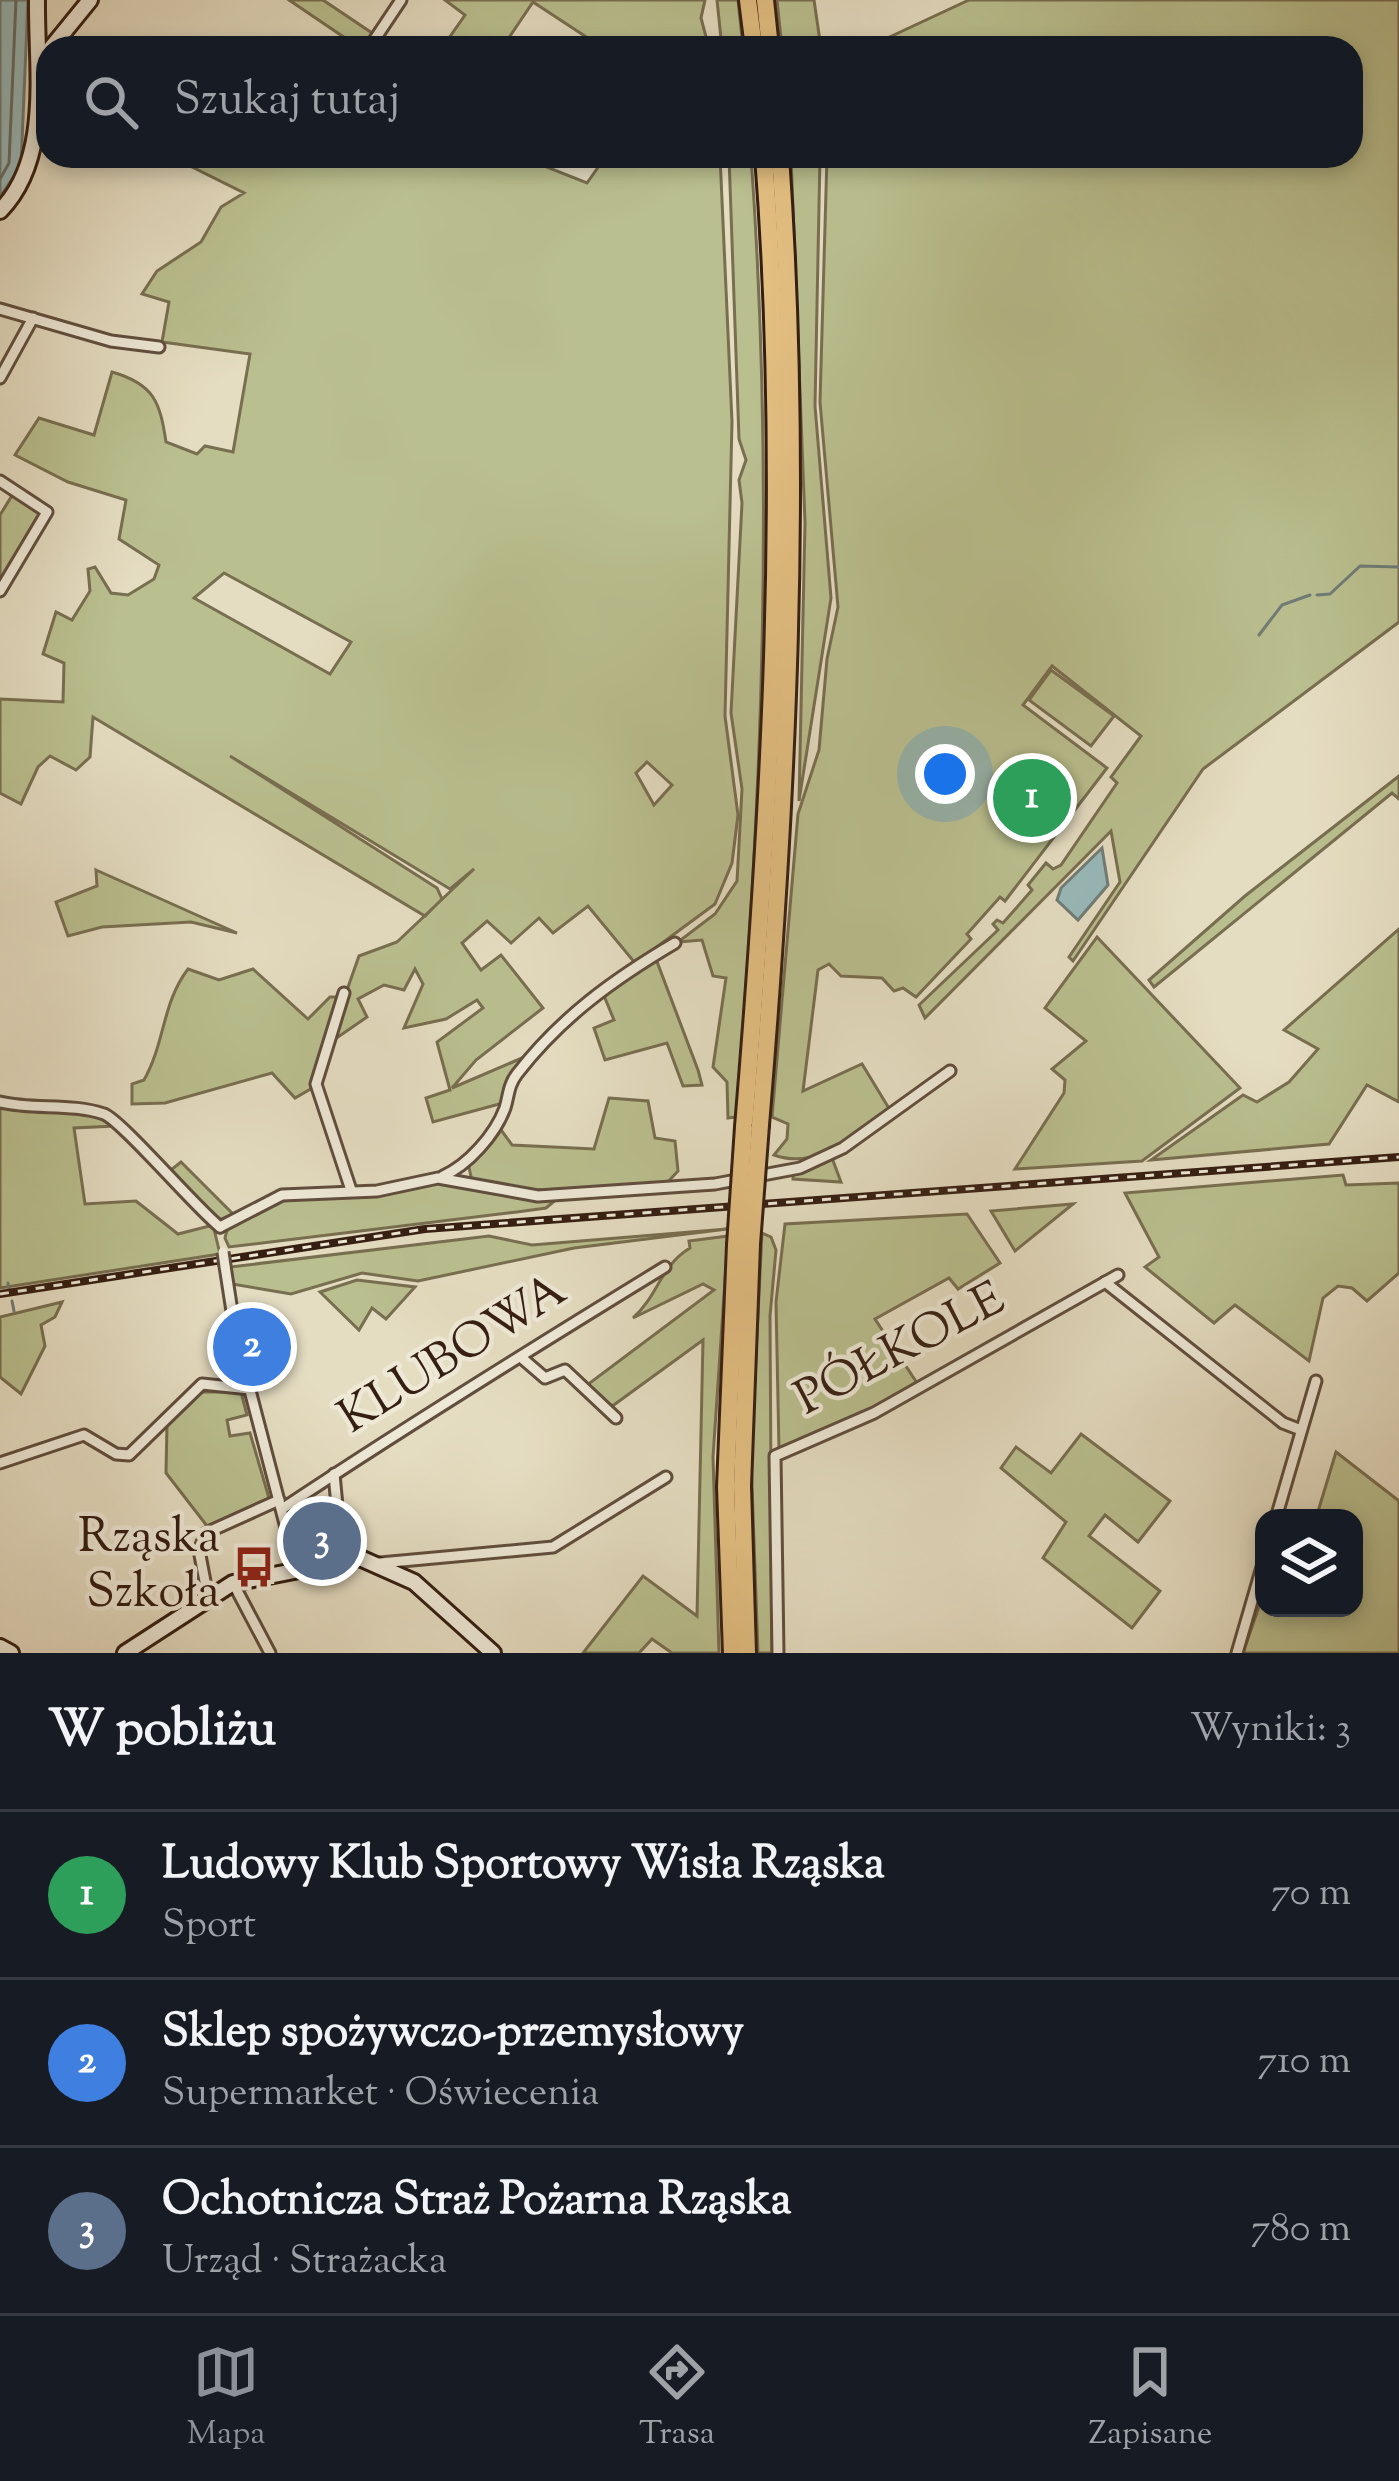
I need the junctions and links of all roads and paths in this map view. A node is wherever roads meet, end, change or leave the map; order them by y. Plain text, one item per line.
1 (37, 0) edge
2 (90, 0) edge
3 (401, 0) edge
4 (748, 0) edge
5 (765, 0) edge
6 (49, 36) edge
7 (62, 36) edge
8 (377, 36) edge
9 (752, 36) edge
10 (769, 36) edge
11 (36, 134) edge
12 (765, 168) edge
13 (781, 168) edge
14 (0, 211) edge
15 (0, 309) edge
16 (33, 318) junction
17 (159, 346) dead end
18 (0, 378) edge
19 (0, 481) edge
20 (0, 591) edge
21 (675, 943) dead end
22 (344, 993) dead end
23 (950, 1071) dead end
24 (0, 1102) edge
25 (752, 1126) junction
26 (463, 1166) junction
27 (438, 1178) junction
28 (467, 1182) junction
29 (351, 1190) junction
30 (220, 1227) junction
31 (743, 1244) junction
32 (665, 1267) dead end
33 (1118, 1275) dead end
34 (1106, 1282) junction
35 (523, 1359) junction
36 (1316, 1381) dead end
37 (250, 1389) junction
38 (616, 1418) dead end
39 (1301, 1430) junction
40 (0, 1463) edge
41 (334, 1474) junction
42 (666, 1477) dead end
43 (280, 1505) junction
44 (1279, 1509) edge
45 (342, 1559) junction
46 (380, 1563) junction
47 (296, 1566) junction
48 (233, 1583) junction
49 (1255, 1591) edge
50 (208, 1597) junction
51 (0, 1647) edge
52 (132, 1651) edge
53 (11, 1653) edge
54 (270, 1653) edge
55 (493, 1653) edge
56 (732, 1653) edge
57 (747, 1653) edge
58 (778, 1653) edge
59 (1237, 1653) edge

1 - 6 street
2 - 7 street
3 - 8 street
4 - 9 highway
5 - 10 highway
11 - 14 street
12 - 25 highway
13 - 25 highway
15 - 16 street
16 - 17 street
16 - 18 street
19 - 20 street
21 - 26 street
22 - 29 street
23 - 28 street
24 - 30 street
25 - 31 highway, bridge
26 - 27 street
26 - 28 street
27 - 28 street
27 - 29 street
29 - 30 street
30 - 37 street, bridge
31 - 56 highway
31 - 57 highway
32 - 35 street, KLUBOWA
33 - 34 street, PÓŁKOLE
34 - 39 street
34 - 58 street, PÓŁKOLE
35 - 38 street
35 - 41 street, KLUBOWA
36 - 39 street
37 - 40 street
37 - 43 street
39 - 44 street
41 - 43 street, KLUBOWA
41 - 45 street
42 - 46 street
43 - 47 street
43 - 50 street, KLUBOWA
45 - 46 street
45 - 47 street
46 - 55 street
47 - 48 street
48 - 50 street
48 - 54 street
49 - 59 street
50 - 52 street
51 - 53 street

